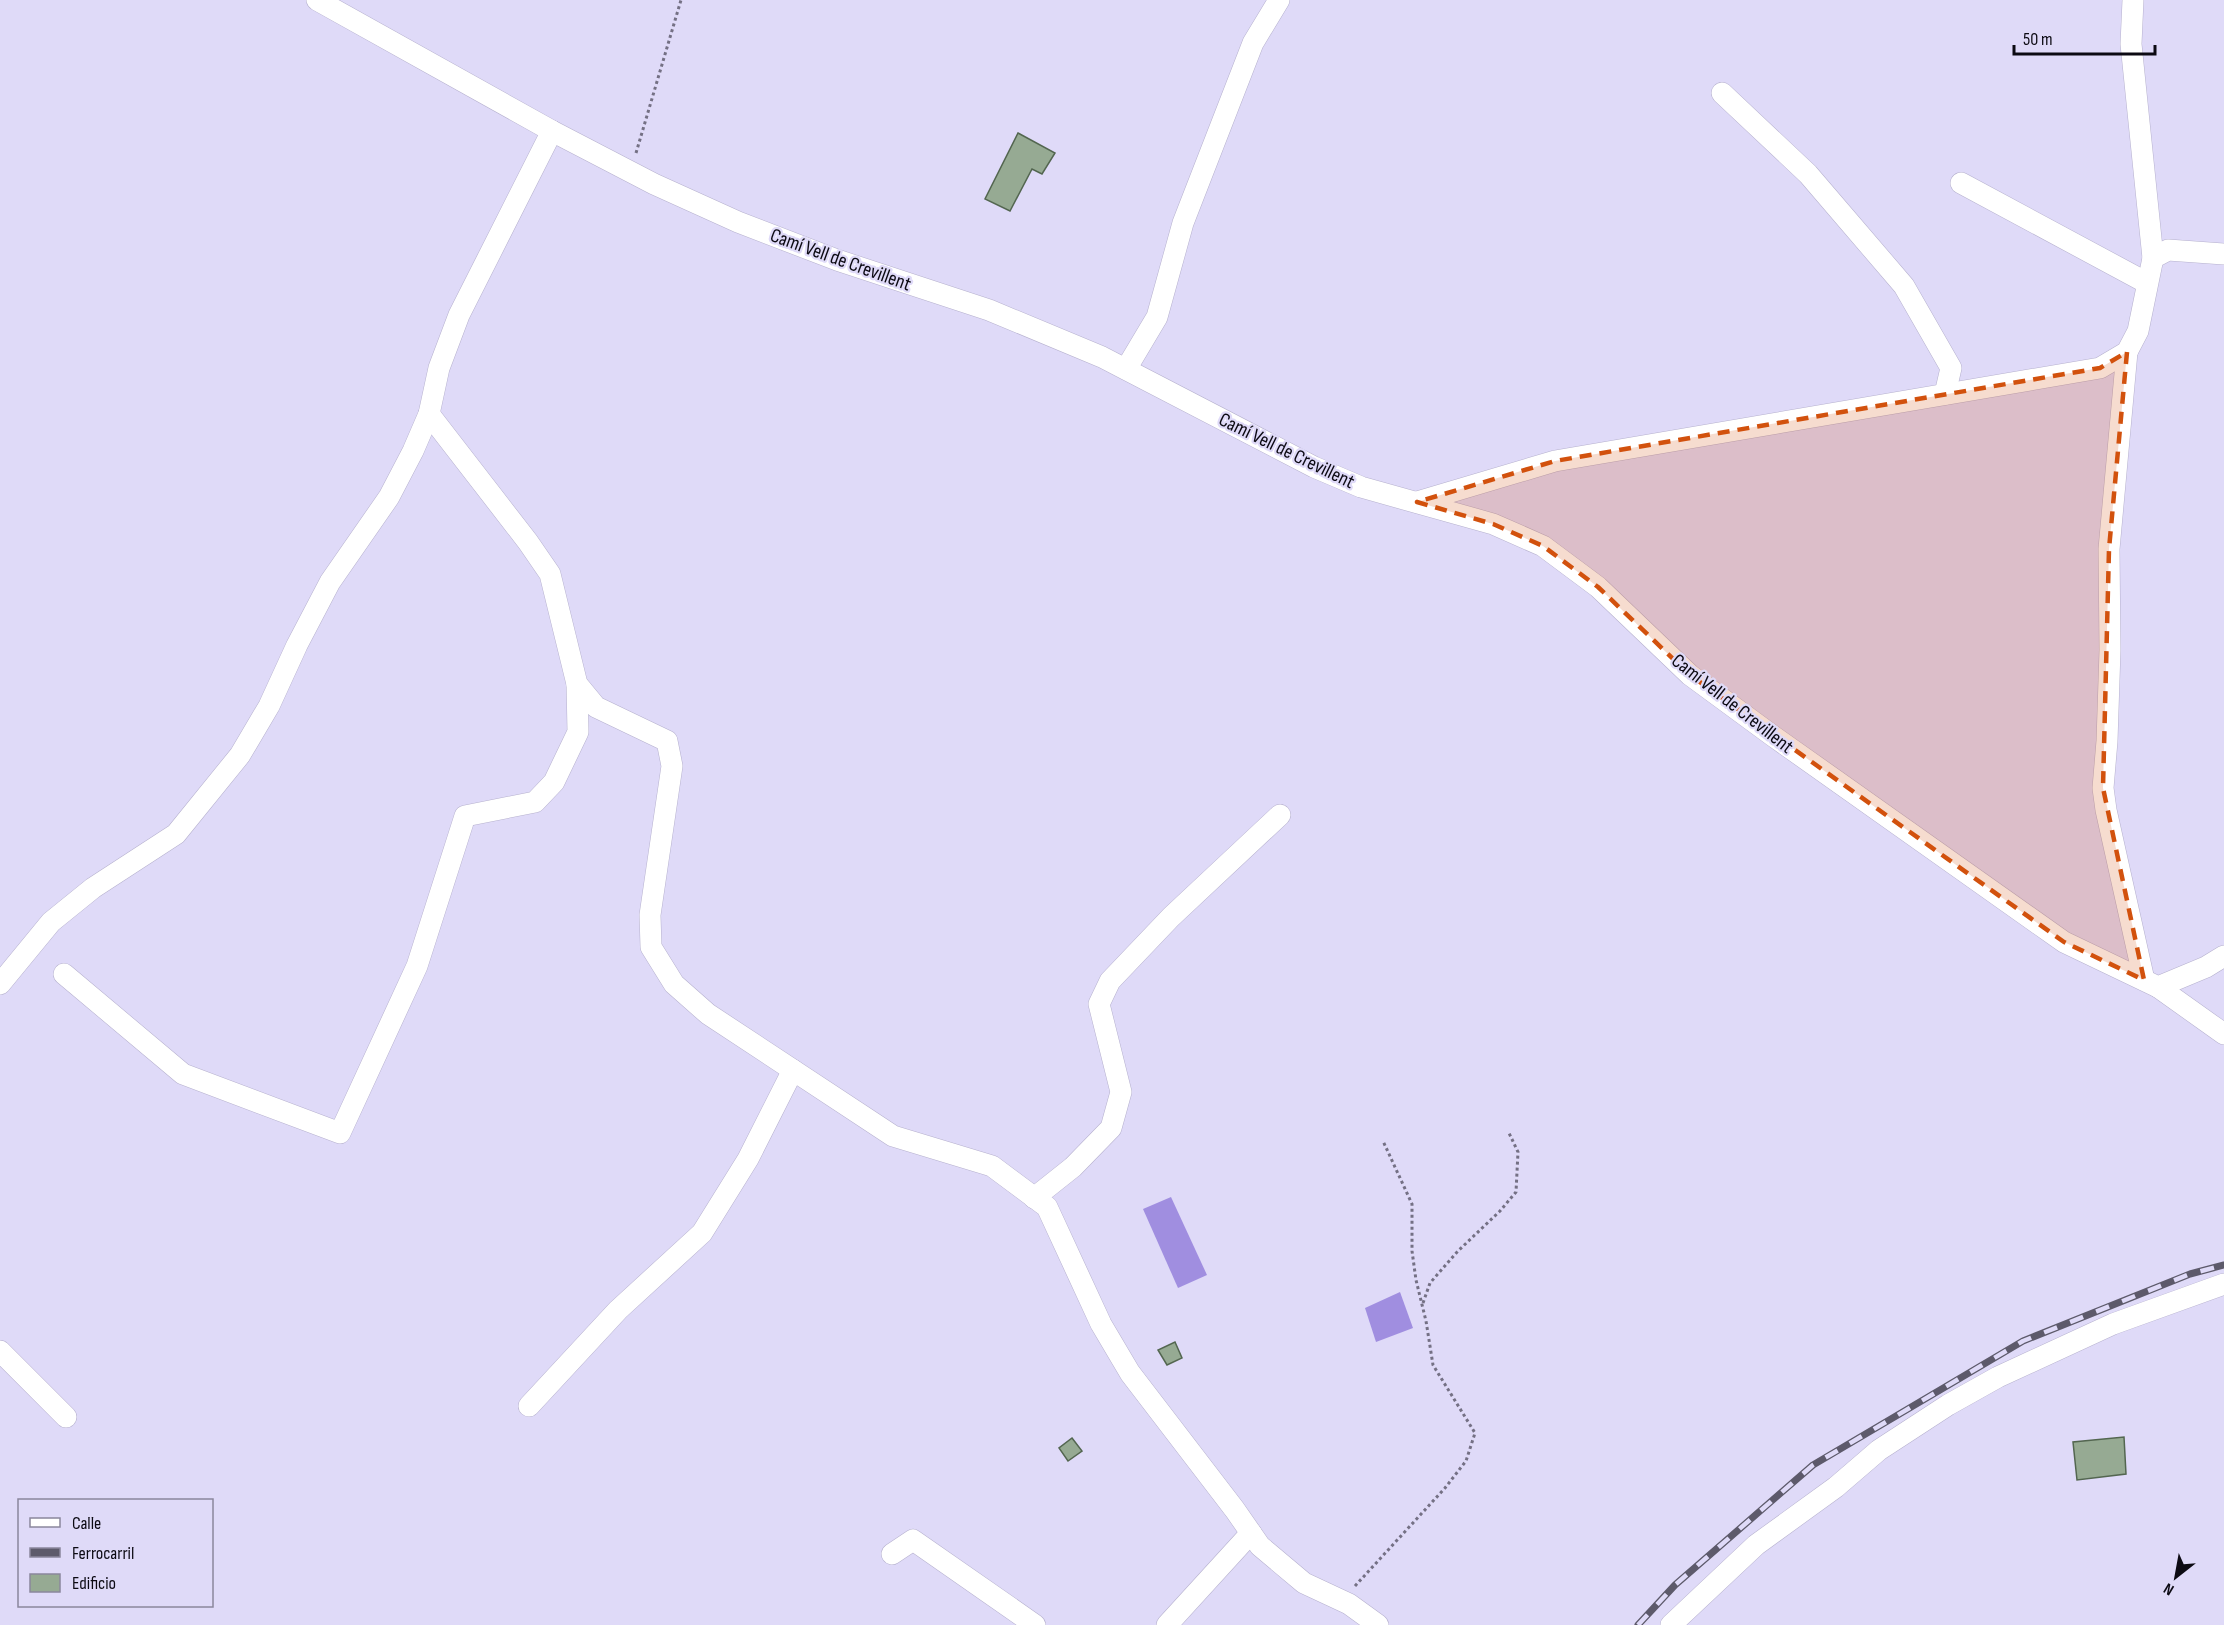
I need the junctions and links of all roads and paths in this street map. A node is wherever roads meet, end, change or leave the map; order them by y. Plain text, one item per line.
1 (317, 0) edge
2 (681, 0) edge
3 (1279, 0) edge
4 (2133, 0) edge
5 (1722, 93) dead end
6 (552, 131) junction
7 (631, 172) junction
8 (1961, 183) dead end
9 (2224, 254) edge
10 (2152, 258) junction
11 (2147, 283) junction
12 (2127, 352) junction
13 (1126, 369) junction
14 (1945, 394) junction
15 (429, 414) junction
16 (1417, 502) junction
17 (577, 684) junction
18 (1280, 815) dead end
19 (2224, 956) edge
20 (64, 974) dead end
21 (0, 984) edge
22 (2151, 984) junction
23 (2224, 1034) edge
24 (793, 1070) junction
25 (1509, 1133) dead end
26 (1383, 1141) dead end
27 (1034, 1198) junction
28 (2224, 1284) edge
29 (1422, 1305) junction
30 (0, 1351) edge
31 (529, 1406) dead end
32 (66, 1417) dead end
33 (1251, 1533) junction
34 (892, 1554) dead end
35 (1342, 1601) junction
36 (1035, 1625) edge
37 (1167, 1625) edge
38 (1378, 1625) edge
39 (1671, 1625) edge

1 - 6 street, Camí Vell de Crevillent
2 - 7 path
3 - 13 street
4 - 10 street
5 - 14 street
6 - 7 street, Camí Vell de Crevillent
6 - 15 street
7 - 13 street, Camí Vell de Crevillent
8 - 11 street
9 - 10 street
10 - 11 street
11 - 12 street
12 - 14 street
12 - 22 street
13 - 16 street, Camí Vell de Crevillent
14 - 16 street
15 - 17 street
15 - 21 street
16 - 22 street, Camí Vell de Crevillent
17 - 20 street
17 - 24 street
18 - 27 street
19 - 22 street
22 - 23 street, Camí Vell de Crevillent
24 - 27 street
24 - 31 street
25 - 29 path
26 - 29 path
27 - 33 street
28 - 39 street
29 - 35 path
30 - 32 street
33 - 35 street
33 - 37 street
34 - 36 street
35 - 38 street

